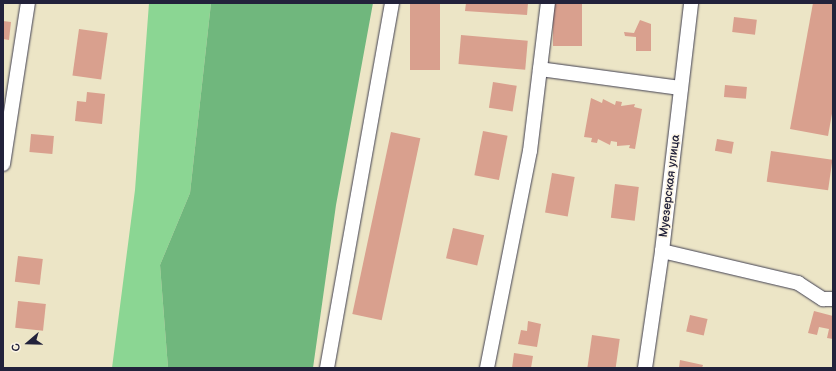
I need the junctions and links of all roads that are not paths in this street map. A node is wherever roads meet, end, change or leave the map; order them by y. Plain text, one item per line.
1 (28, 3) edge
2 (392, 3) edge
3 (548, 3) edge
4 (691, 3) edge
5 (540, 68) junction
6 (681, 88) junction
7 (3, 164) edge
8 (662, 251) junction
9 (833, 299) edge
10 (327, 368) edge
11 (487, 368) edge
12 (645, 368) edge

1 - 7 street
2 - 10 street
3 - 5 street
4 - 6 street, Муезерская улица
5 - 6 street
5 - 11 street
6 - 8 street, Муезерская улица
8 - 9 street
8 - 12 street, Муезерская улица

